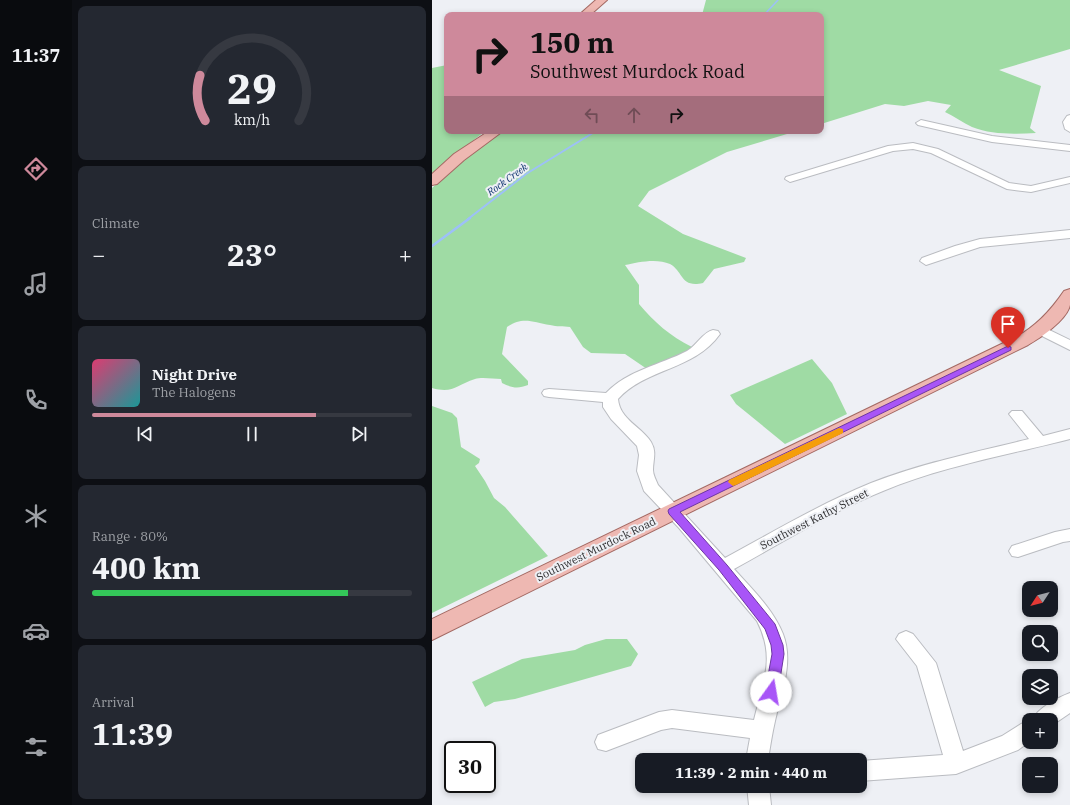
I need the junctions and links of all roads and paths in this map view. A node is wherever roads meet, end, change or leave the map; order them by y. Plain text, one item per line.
1 (602, 0) edge
2 (588, 12) edge
3 (1070, 118) edge
4 (921, 123) dead end
5 (1070, 129) edge
6 (492, 134) edge
7 (1070, 148) edge
8 (790, 179) dead end
9 (1070, 180) edge
10 (432, 181) edge
11 (1070, 234) edge
12 (926, 260) dead end
13 (1070, 294) edge
14 (1041, 330) junction
15 (713, 334) dead end
16 (1070, 346) edge
17 (549, 393) dead end
18 (610, 398) junction
19 (1017, 414) dead end
20 (1070, 434) edge
21 (1040, 442) junction
22 (673, 511) junction
23 (1070, 535) edge
24 (1018, 551) dead end
25 (723, 568) junction
26 (432, 630) edge
27 (906, 639) dead end
28 (1070, 702) edge
29 (1054, 713) edge
30 (762, 730) junction
31 (1022, 735) edge
32 (606, 742) dead end
33 (758, 753) edge
34 (956, 764) junction
35 (867, 770) edge
36 (759, 793) edge
37 (760, 805) edge

1 - 2 main road
3 - 5 street
4 - 7 street
6 - 10 main road
8 - 9 street
11 - 12 street
13 - 14 main road, Southwest Murdock Road
14 - 16 street
14 - 22 main road, Southwest Murdock Road
15 - 18 street
17 - 18 street
18 - 22 street
19 - 21 street
20 - 21 street, Southwest Kathy Street
21 - 25 street, Southwest Kathy Street
22 - 25 street
22 - 26 main road, Southwest Murdock Road
23 - 24 street
25 - 30 street
27 - 34 street
28 - 29 street
30 - 32 street
30 - 33 street
31 - 34 street
34 - 35 street
36 - 37 street

